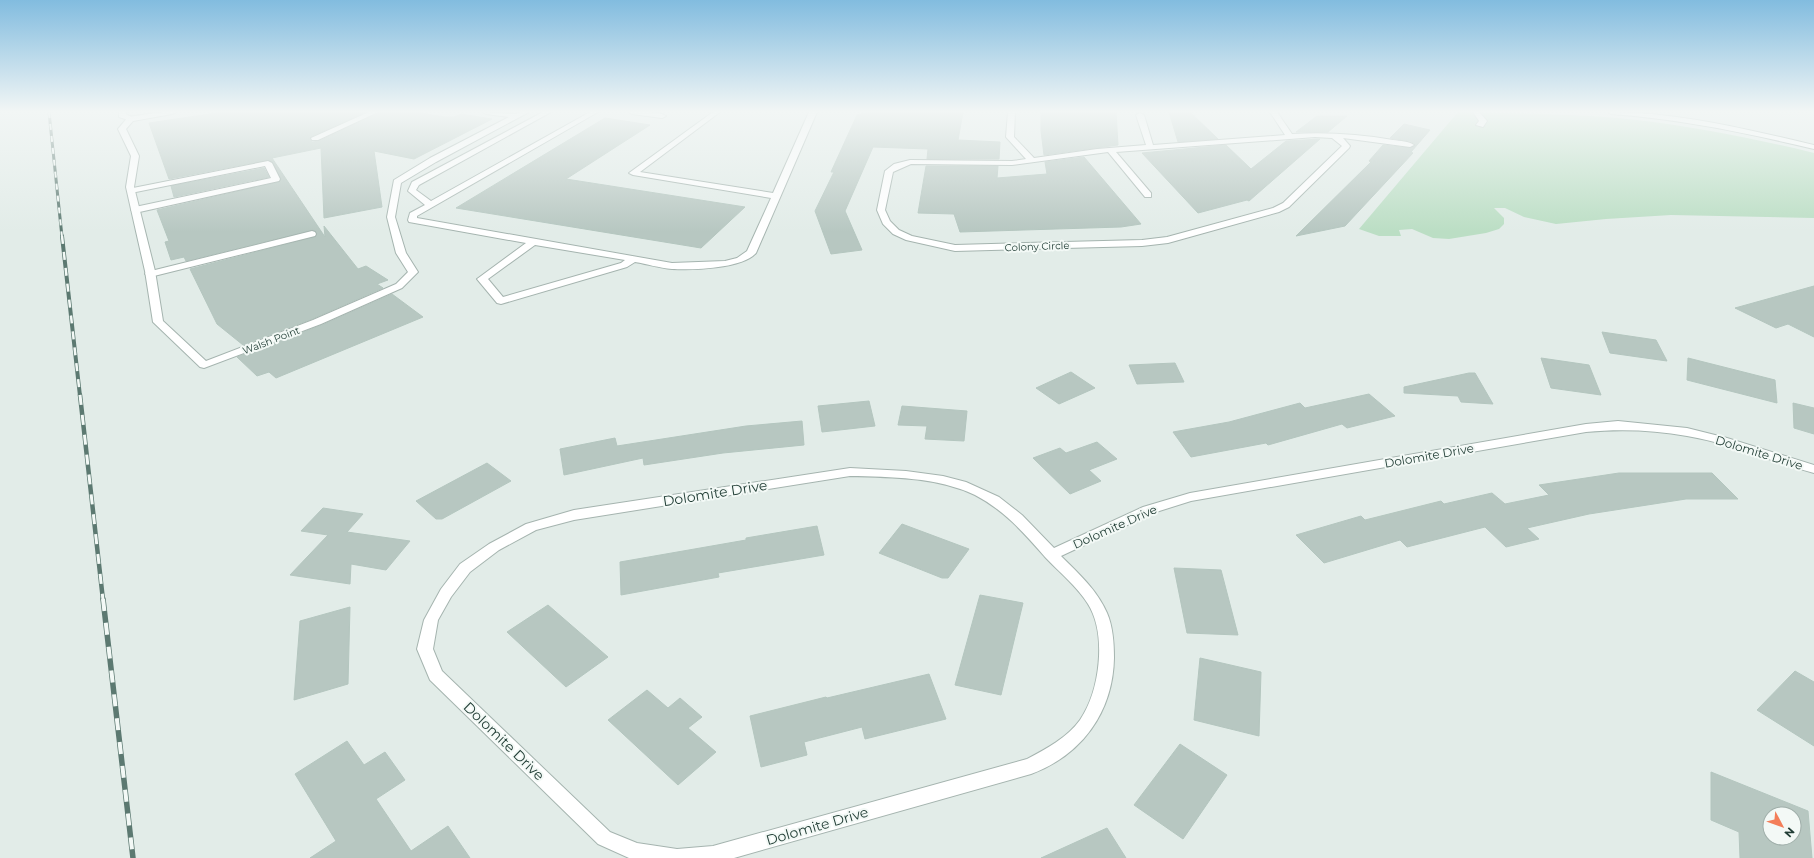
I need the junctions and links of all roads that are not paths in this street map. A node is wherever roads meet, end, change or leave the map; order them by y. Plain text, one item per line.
1 (133, 152) edge
2 (448, 152) edge
3 (474, 152) edge
4 (523, 152) edge
5 (662, 152) edge
6 (795, 152) edge
7 (1024, 152) edge
8 (1094, 152) edge
9 (1112, 152) edge
10 (1340, 152) edge
11 (1032, 160) junction
12 (131, 191) junction
13 (1148, 195) dead end
14 (776, 196) junction
15 (431, 205) junction
16 (135, 210) junction
17 (312, 234) dead end
18 (534, 241) junction
19 (633, 259) junction
20 (150, 274) junction
21 (1814, 469) edge
22 (1052, 555) junction

1 - 12 street, Walsh Point
2 - 20 street, Walsh Point
3 - 15 street
4 - 15 street
5 - 14 street
6 - 14 street
7 - 11 street
8 - 11 street
9 - 13 street
10 - 11 street, Colony Circle
12 - 16 street, Walsh Point
12 - 16 street
14 - 19 street
15 - 18 street
16 - 20 street, Walsh Point
17 - 20 street
18 - 19 street
18 - 19 street
21 - 22 street, Dolomite Drive
22 - 22 street, Dolomite Drive

